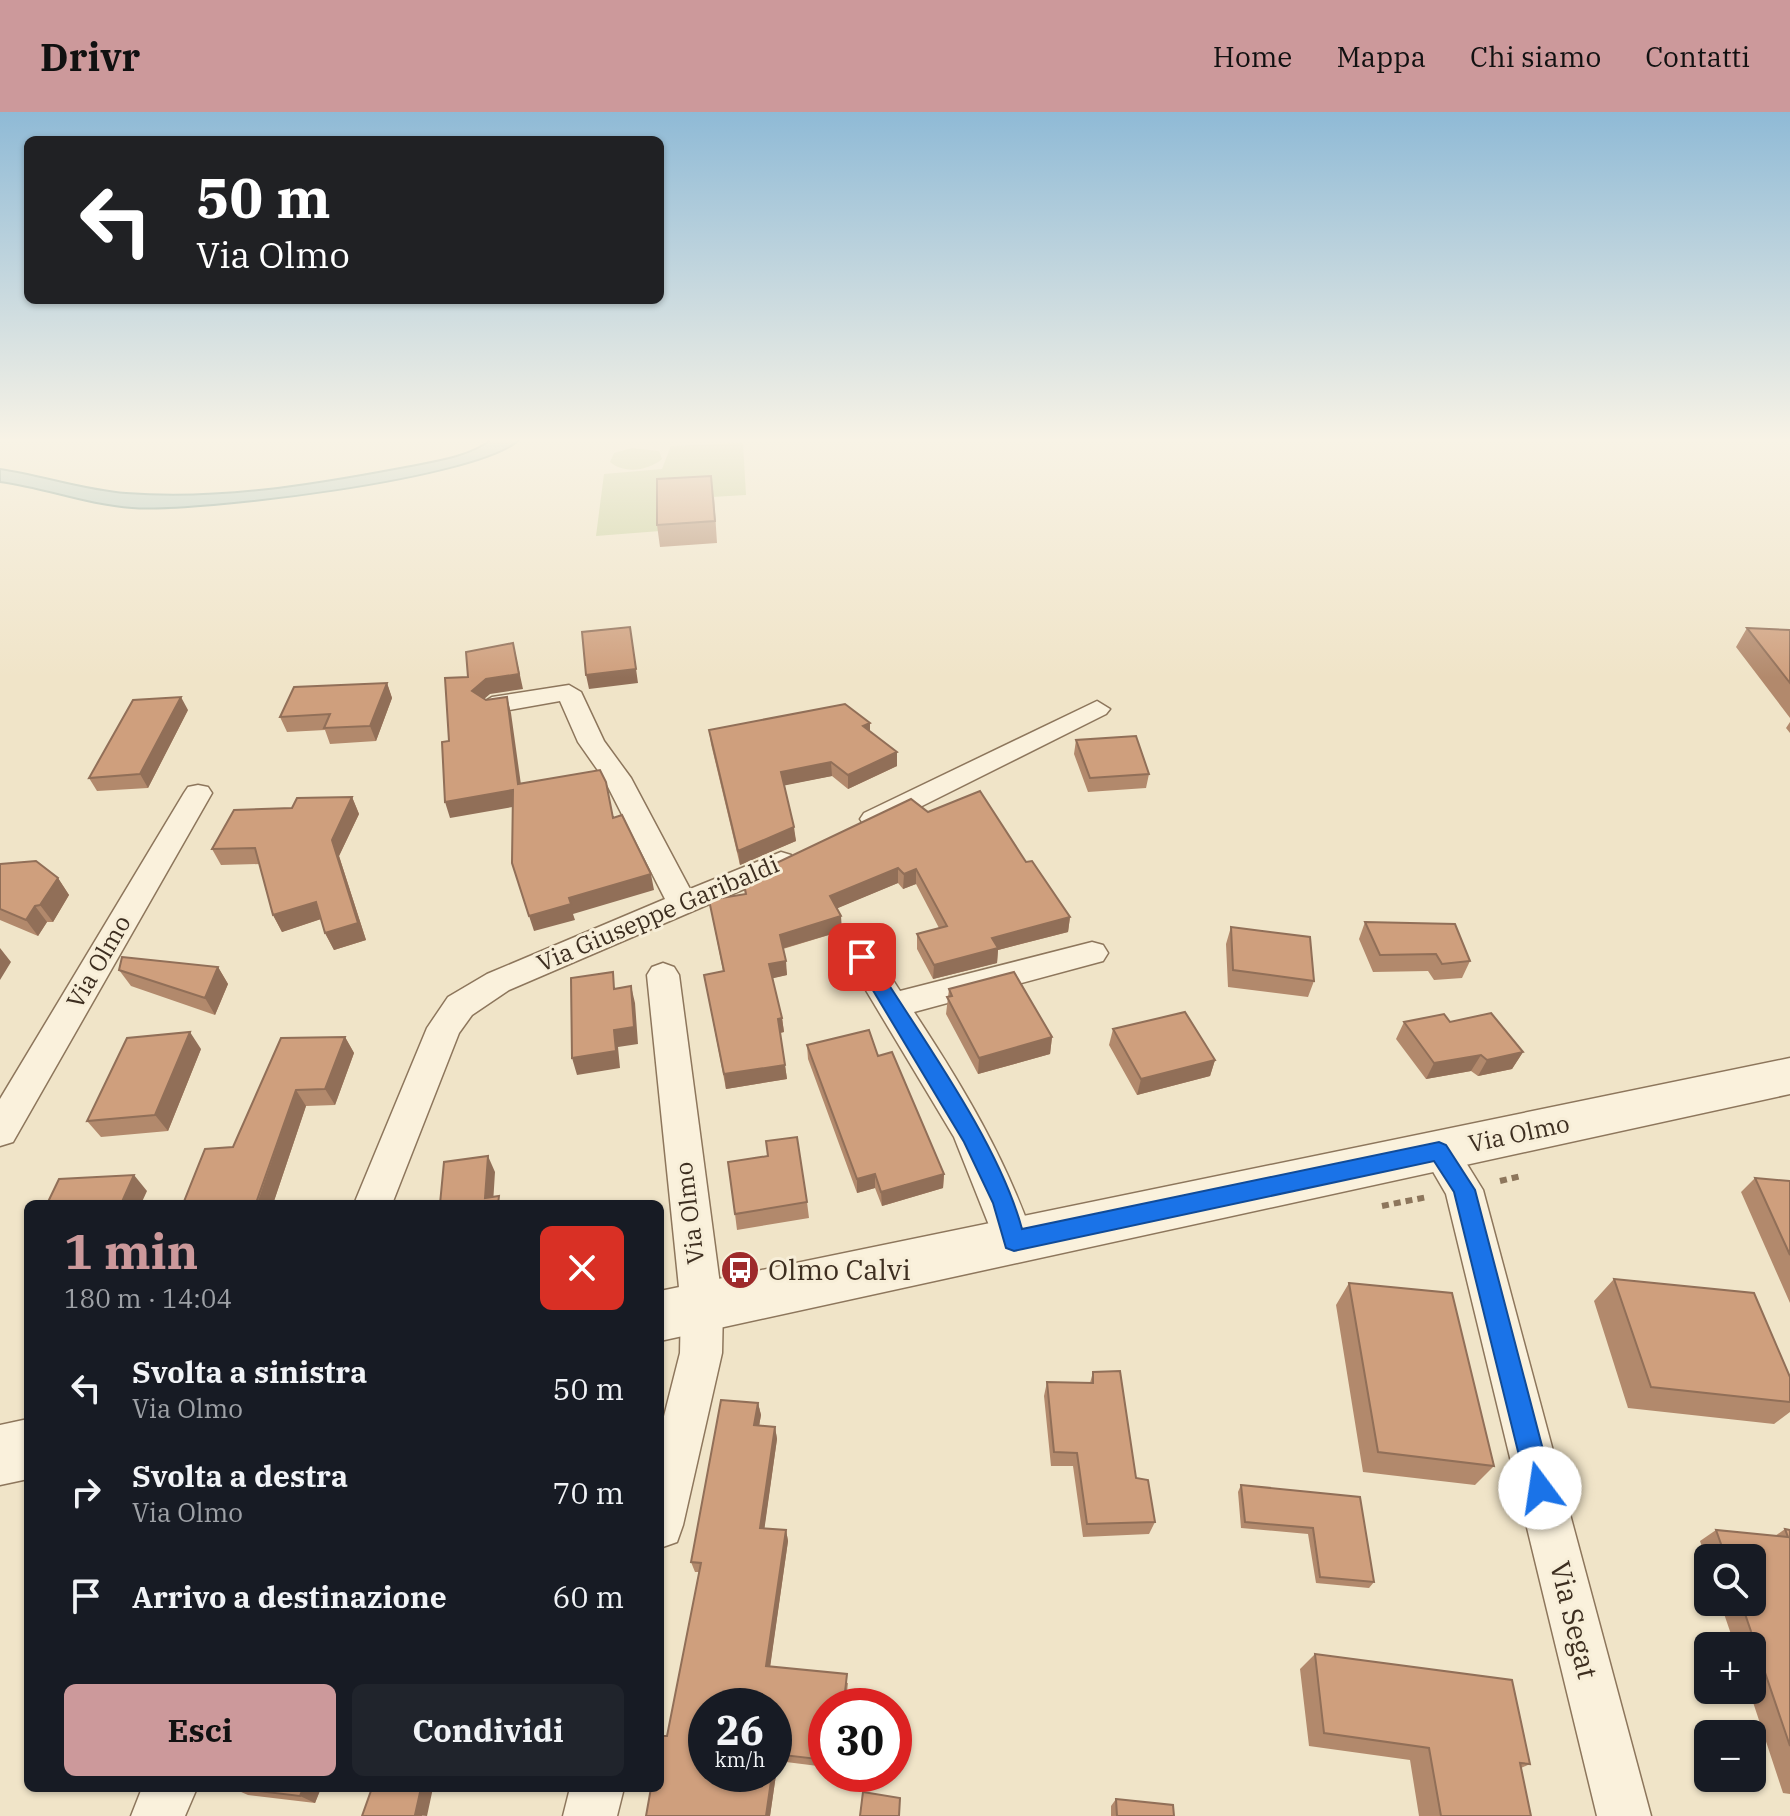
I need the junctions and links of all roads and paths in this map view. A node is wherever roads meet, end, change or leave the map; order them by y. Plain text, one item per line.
1 (492, 705) edge
2 (1097, 709) dead end
3 (198, 793) dead end
4 (853, 829) edge
5 (811, 848) edge
6 (682, 902) junction
7 (1092, 953) dead end
8 (862, 957) dead end
9 (663, 975) dead end
10 (891, 1006) junction
11 (1786, 1084) edge
12 (0, 1131) edge
13 (1439, 1151) junction
14 (375, 1200) edge
15 (1014, 1241) junction
16 (681, 1311) edge
17 (24, 1450) edge
18 (0, 1455) edge
19 (664, 1508) edge
20 (168, 1792) edge
21 (596, 1792) edge
22 (158, 1816) edge
23 (590, 1816) edge
24 (1624, 1816) edge

1 - 6 street
2 - 4 street
3 - 12 street, Via Olmo
5 - 6 street, Via Giuseppe Garibaldi
6 - 14 street, Via Giuseppe Garibaldi
7 - 10 street
8 - 10 street
9 - 16 street, Via Olmo
10 - 15 street
11 - 13 street, Via Olmo
13 - 15 street, Via Olmo
13 - 24 street, Via Segat
15 - 16 street, Via Olmo
16 - 19 street
17 - 18 street
20 - 22 street
21 - 23 street

